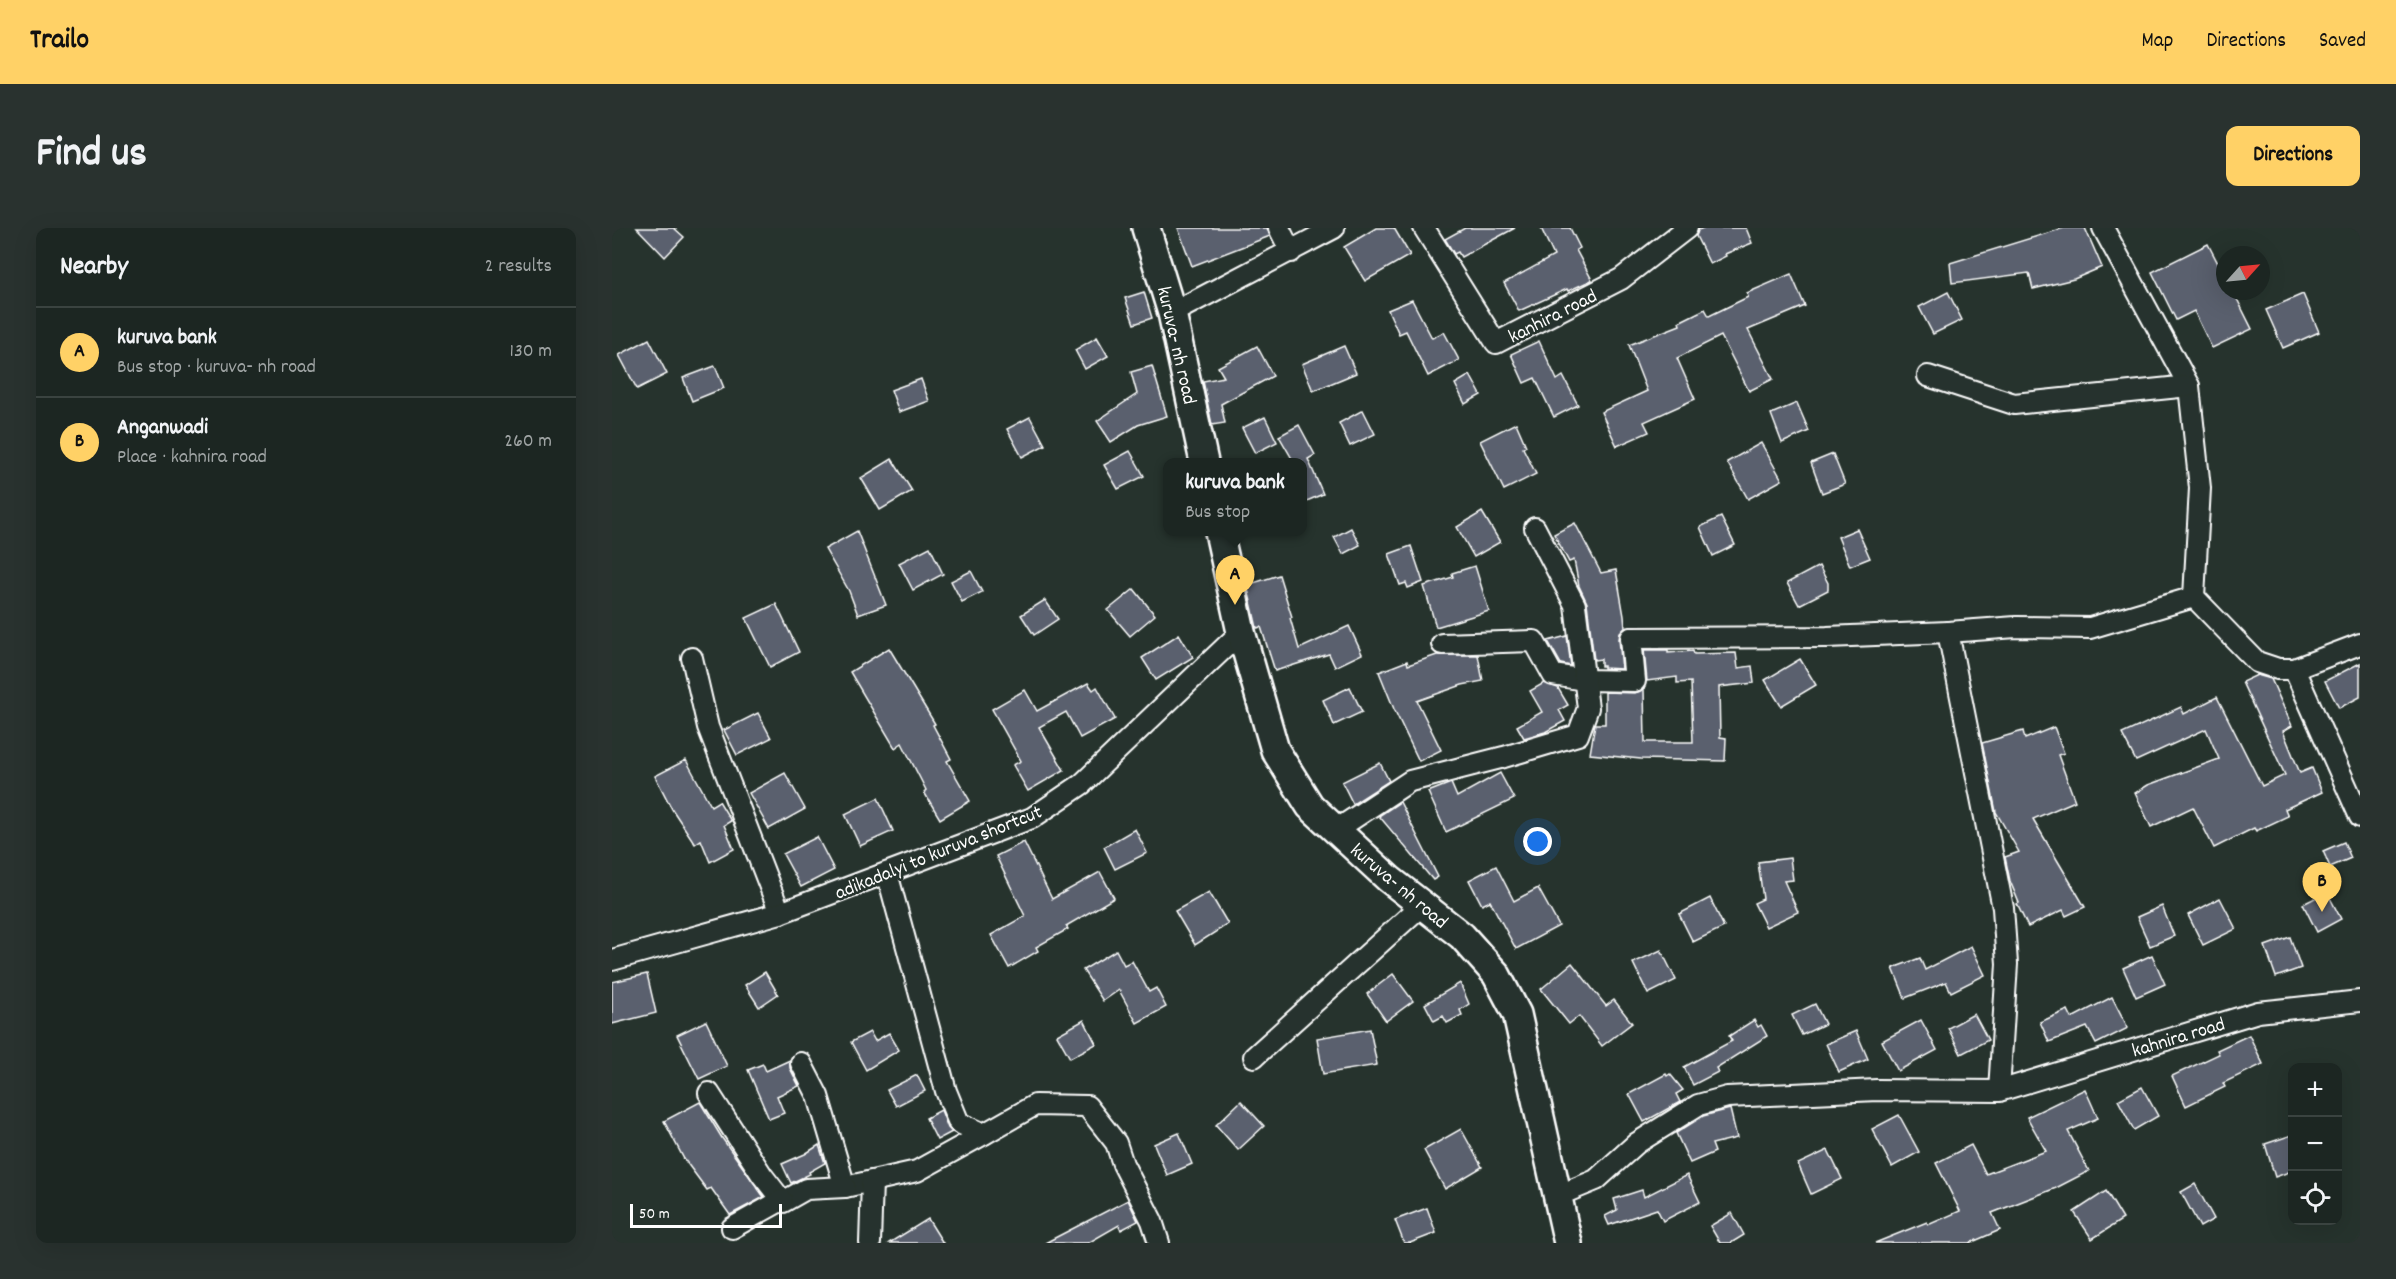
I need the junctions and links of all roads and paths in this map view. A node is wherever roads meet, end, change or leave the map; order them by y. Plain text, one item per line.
1 (1146, 228) edge
2 (1279, 228) edge
3 (1334, 228) edge
4 (1424, 228) edge
5 (1687, 228) edge
6 (2103, 228) edge
7 (1291, 252) junction
8 (1172, 313) junction
9 (1928, 376) dead end
10 (2189, 386) junction
11 (1203, 458) edge
12 (1536, 528) dead end
13 (1220, 536) edge
14 (2194, 597) junction
15 (1241, 632) junction
16 (1948, 632) junction
17 (1442, 644) dead end
18 (2360, 644) edge
19 (692, 658) dead end
20 (2294, 669) junction
21 (1584, 680) junction
22 (2360, 817) edge
23 (1336, 830) junction
24 (887, 873) junction
25 (1422, 905) junction
26 (780, 913) junction
27 (612, 960) edge
28 (2360, 1001) edge
29 (1254, 1057) dead end
30 (801, 1063) dead end
31 (1999, 1091) junction
32 (709, 1093) dead end
33 (984, 1134) junction
34 (872, 1181) junction
35 (844, 1187) junction
36 (1557, 1196) junction
37 (782, 1200) junction
38 (732, 1228) dead end
39 (870, 1243) edge
40 (1159, 1243) edge
41 (1568, 1243) edge

1 - 8 main road, kuruva- nh road
2 - 7 street
3 - 7 street
4 - 5 street, kanhira road
6 - 10 street
7 - 8 street
8 - 11 main road, kuruva- nh road
9 - 10 street
10 - 14 street
12 - 21 street
13 - 15 main road, kuruva- nh road
14 - 16 street
14 - 20 street
15 - 23 main road, kuruva- nh road
15 - 24 street, adikadalyi to kuruva shortcut
16 - 21 street
16 - 31 street
17 - 21 street
18 - 20 street
19 - 26 street
20 - 22 street
21 - 23 street
23 - 25 main road, kuruva- nh road
24 - 26 street, adikadalyi to kuruva shortcut
24 - 33 street
25 - 29 street
25 - 36 main road, kuruva- nh road
26 - 27 street, adikadalyi to kuruva shortcut
28 - 31 street, kahnira road
30 - 35 street
31 - 36 street, kahnira road
32 - 37 street
33 - 34 street
33 - 40 street
34 - 35 street
34 - 39 street
35 - 37 street
36 - 41 main road, kuruva- nh road
37 - 38 street

